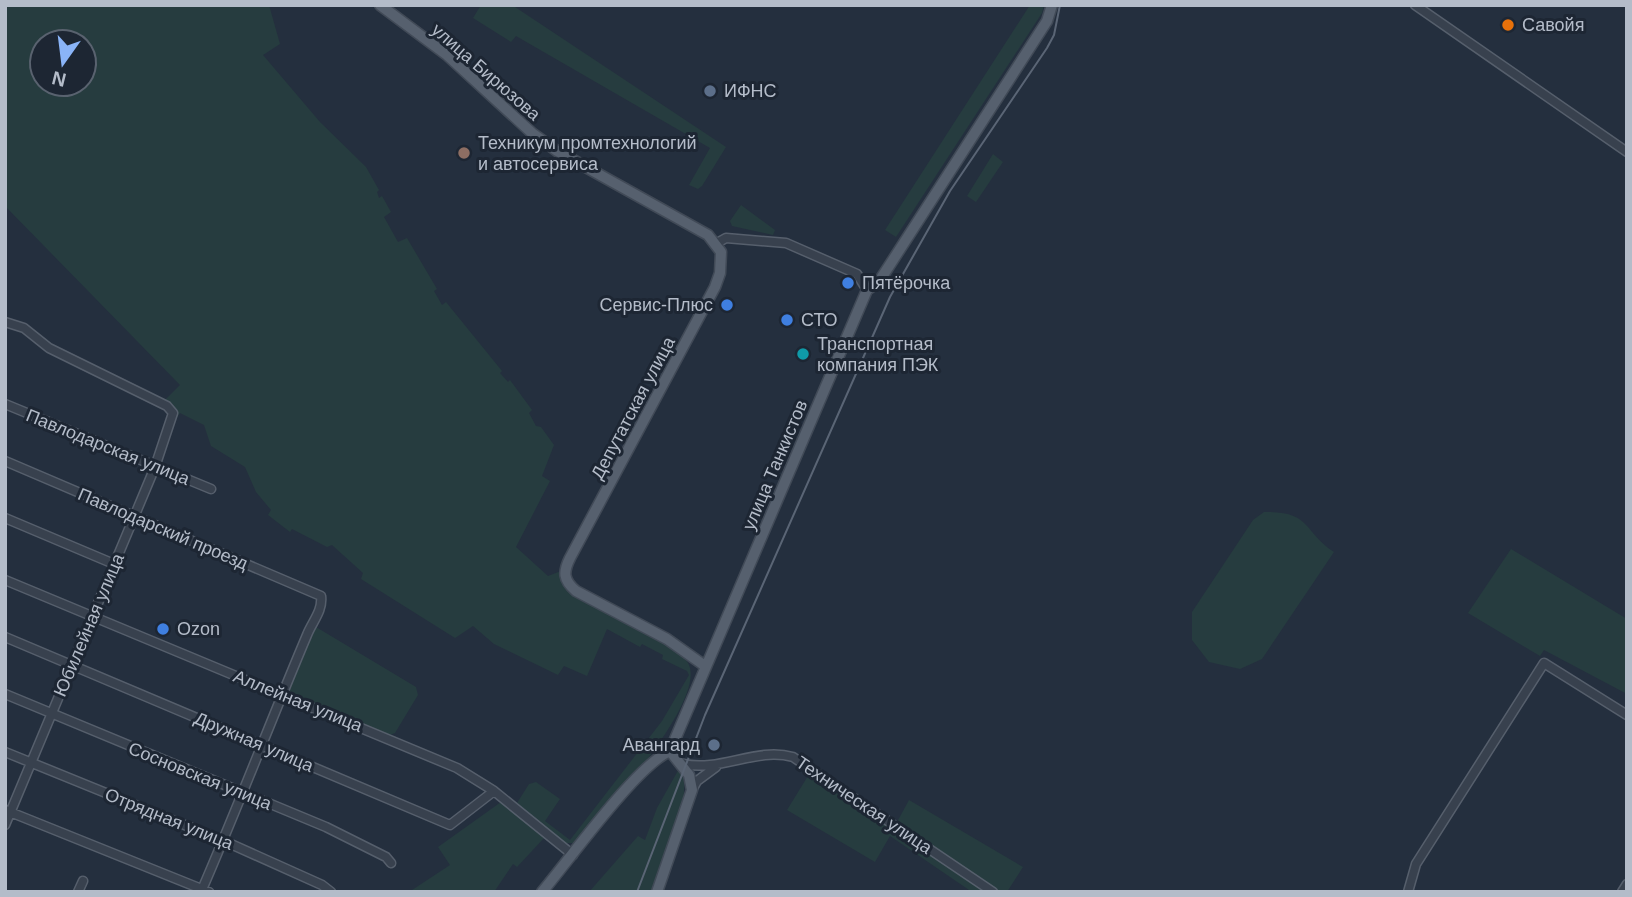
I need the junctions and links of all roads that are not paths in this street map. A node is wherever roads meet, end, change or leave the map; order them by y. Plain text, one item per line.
1 (380, 5) edge
2 (1052, 5) edge
3 (1415, 5) edge
4 (1627, 152) edge
5 (717, 243) junction
6 (867, 290) junction
7 (5, 323) edge
8 (5, 404) edge
9 (5, 461) edge
10 (155, 467) junction
11 (211, 489) dead end
12 (134, 517) junction
13 (5, 518) edge
14 (114, 565) junction
15 (5, 580) edge
16 (93, 616) junction
17 (5, 636) edge
18 (72, 666) junction
19 (705, 666) junction
20 (5, 694) edge
21 (284, 696) junction
22 (51, 714) junction
23 (1627, 715) edge
24 (263, 746) junction
25 (670, 751) junction
26 (5, 752) edge
27 (32, 763) junction
28 (683, 764) junction
29 (722, 764) junction
30 (692, 790) junction
31 (494, 791) junction
32 (243, 794) junction
33 (8, 811) edge
34 (5, 824) edge
35 (224, 841) junction
36 (573, 855) junction
37 (391, 863) dead end
38 (83, 881) dead end
39 (1627, 884) edge
40 (204, 891) edge
41 (79, 892) edge
42 (331, 892) edge
43 (542, 892) edge
44 (657, 892) edge
45 (993, 892) edge
46 (1408, 892) edge
47 (1622, 892) edge

1 - 5 main road, улица Бирюзова
2 - 6 main road, улица Танкистов
3 - 4 street
5 - 6 street
5 - 19 main road, Депутатская улица
6 - 19 main road, улица Танкистов
7 - 10 street, Юбилейная улица
8 - 10 street, Павлодарская улица
9 - 12 street, Павлодарский проезд
10 - 11 street, Павлодарская улица
10 - 12 street, Юбилейная улица
12 - 14 street, Юбилейная улица
12 - 21 street, Павлодарский проезд
13 - 14 street
14 - 16 street, Юбилейная улица
15 - 16 street, Аллейная улица
16 - 18 street, Юбилейная улица
16 - 21 street, Аллейная улица
17 - 18 street, Дружная улица
18 - 22 street, Юбилейная улица
18 - 24 street, Дружная улица
19 - 25 main road, улица Танкистов
20 - 22 street, Сосновская улица
21 - 24 street
21 - 31 street, Аллейная улица
22 - 27 street, Юбилейная улица
22 - 32 street, Сосновская улица
23 - 46 street
24 - 31 street, Дружная улица
24 - 32 street
25 - 28 main road
25 - 36 main road
26 - 27 street, Отрядная улица
27 - 33 street, Юбилейная улица
27 - 35 street, Отрядная улица
28 - 29 street, Техническая улица
28 - 30 main road
29 - 30 street
29 - 45 street, Техническая улица
30 - 44 main road
31 - 36 street, Аллейная улица
32 - 35 street
32 - 37 street, Сосновская улица
33 - 34 street, Юбилейная улица
33 - 40 street
35 - 40 street
35 - 42 street, Отрядная улица
36 - 43 main road
38 - 41 street
39 - 47 street

